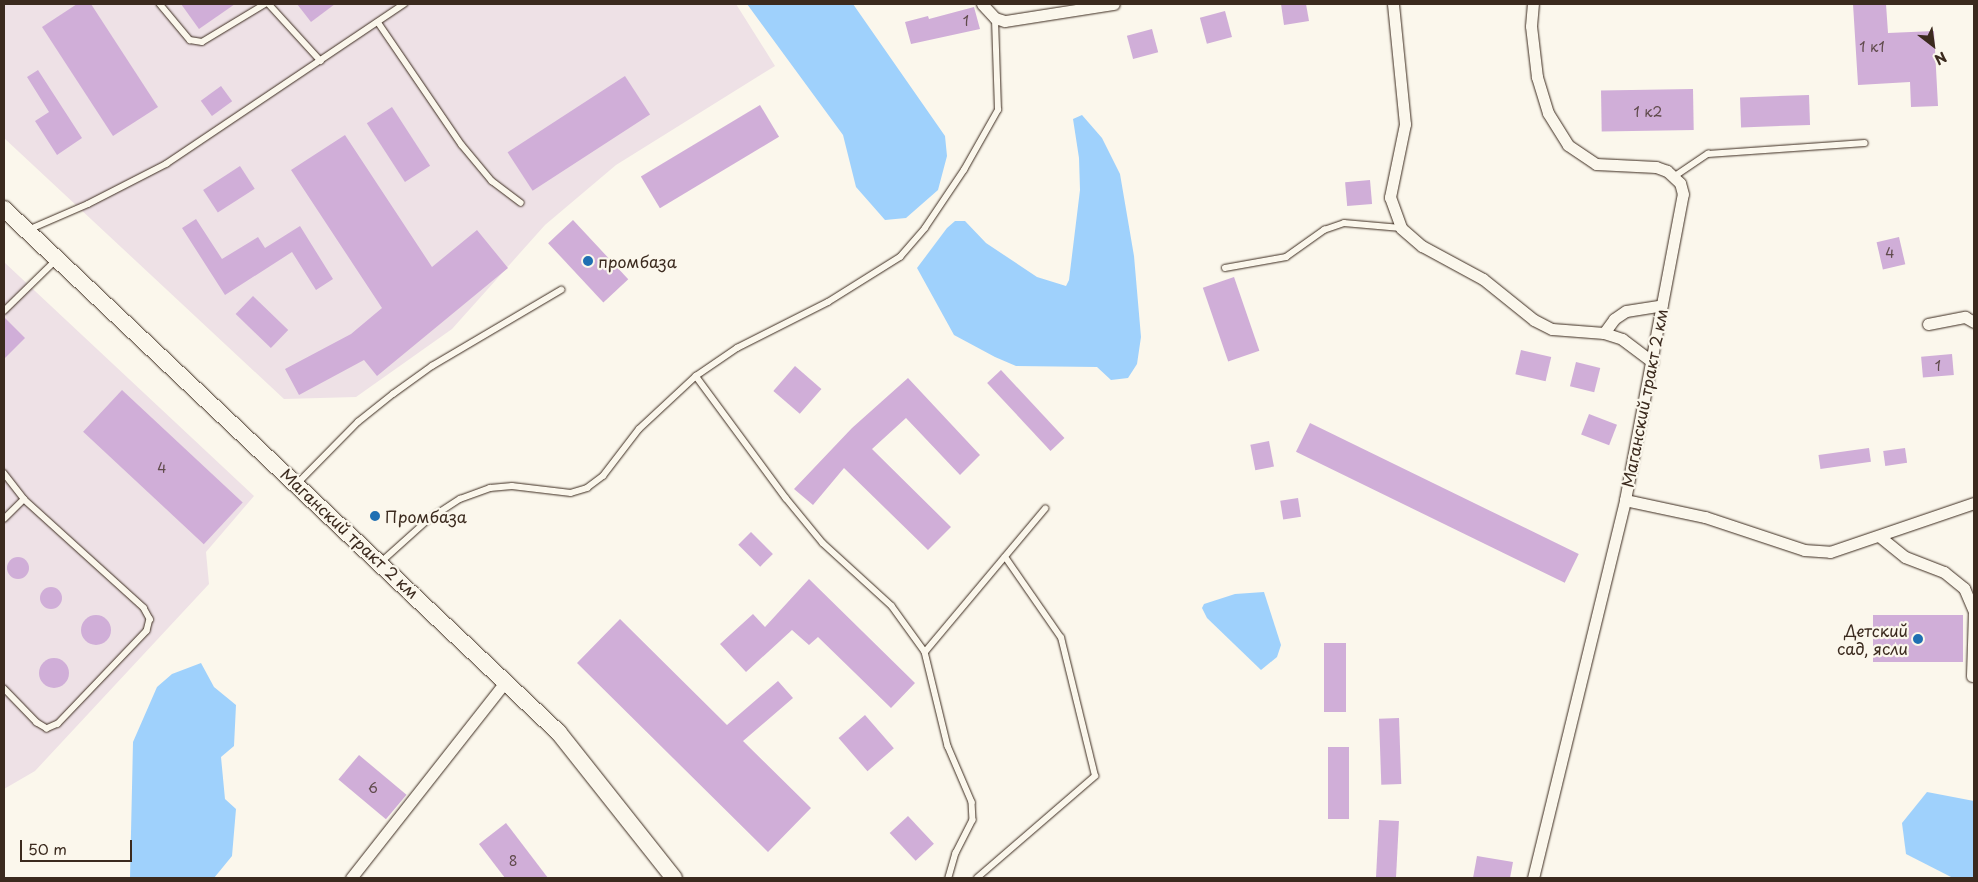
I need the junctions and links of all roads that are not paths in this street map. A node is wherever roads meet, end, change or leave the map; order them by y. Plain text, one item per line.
1 (160, 4) edge
2 (265, 4) edge
3 (269, 4) edge
4 (404, 4) edge
5 (982, 4) edge
6 (1114, 4) edge
7 (1393, 4) edge
8 (1533, 4) edge
9 (995, 18) junction
10 (378, 22) junction
11 (321, 61) junction
12 (1865, 143) dead end
13 (1675, 176) junction
14 (521, 203) dead end
15 (4, 209) edge
16 (1401, 228) junction
17 (26, 230) junction
18 (57, 260) junction
19 (1225, 268) dead end
20 (561, 290) dead end
21 (1662, 305) junction
22 (4, 311) edge
23 (1974, 322) edge
24 (1928, 324) dead end
25 (1604, 333) junction
26 (1652, 362) junction
27 (696, 376) junction
28 (4, 472) edge
29 (297, 484) junction
30 (24, 499) junction
31 (1625, 500) junction
32 (1974, 503) edge
33 (1046, 509) dead end
34 (4, 519) edge
35 (1879, 536) junction
36 (1005, 557) junction
37 (381, 562) junction
38 (925, 652) junction
39 (1972, 676) dead end
40 (506, 681) junction
41 (4, 689) edge
42 (351, 878) edge
43 (674, 878) edge
44 (949, 878) edge
45 (977, 878) edge
46 (1533, 878) edge

1 - 2 lane
3 - 11 lane
4 - 10 lane
5 - 9 street
6 - 9 street
7 - 16 street
8 - 13 street
9 - 27 lane
10 - 11 lane
10 - 14 lane
11 - 17 lane
12 - 13 lane
13 - 21 street, Маганский тракт 2 км
15 - 17 main road, Маганский тракт 2 км
16 - 19 lane
16 - 25 street
17 - 18 main road, Маганский тракт 2 км
18 - 22 lane
18 - 29 main road, Маганский тракт 2 км
20 - 29 lane
21 - 25 street
21 - 26 street, Маганский тракт 2 км
23 - 24 street
25 - 26 street
26 - 31 street, Маганский тракт 2 км
27 - 37 lane
27 - 38 lane
28 - 30 lane
29 - 37 main road, Маганский тракт 2 км
30 - 34 lane
30 - 41 lane
31 - 35 street
31 - 46 street, Маганский тракт 2 км
32 - 35 street
33 - 36 lane
35 - 39 street
36 - 38 lane
36 - 45 lane
37 - 40 main road, Маганский тракт 2 км
38 - 44 lane
40 - 42 street
40 - 43 main road, Маганский тракт 2 км

